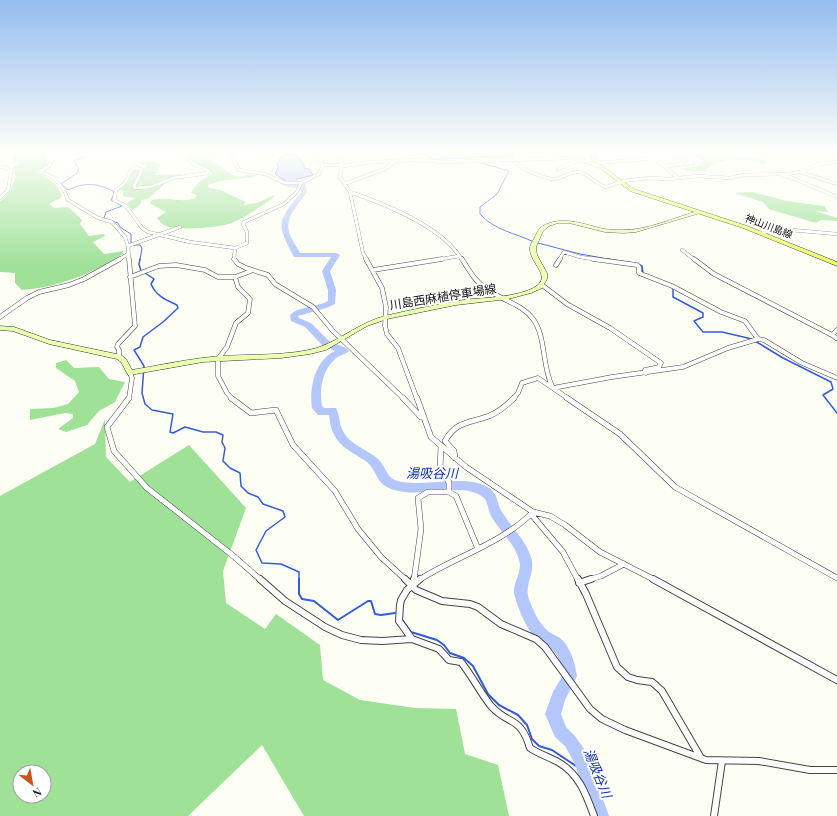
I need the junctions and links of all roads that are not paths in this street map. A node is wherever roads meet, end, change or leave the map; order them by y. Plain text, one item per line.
1 (64, 191) edge
2 (116, 191) edge
3 (298, 191) edge
4 (635, 191) edge
5 (825, 191) edge
6 (825, 191) edge
7 (350, 192) joint
8 (837, 196) edge
9 (698, 212) junction
10 (180, 227) dead end
11 (761, 233) junction
12 (158, 234) junction
13 (837, 234) edge
14 (128, 246) junction
15 (235, 248) junction
16 (682, 250) dead end
17 (128, 254) junction
18 (459, 256) junction
19 (837, 264) edge
20 (556, 265) dead end
21 (373, 270) junction
22 (251, 272) junction
23 (130, 277) junction
24 (235, 277) junction
25 (542, 285) junction
26 (500, 298) junction
27 (0, 317) edge
28 (386, 317) junction
29 (0, 328) edge
30 (837, 330) edge
31 (832, 335) junction
32 (836, 338) edge
33 (342, 339) junction
34 (756, 340) junction
35 (119, 357) junction
36 (218, 359) junction
37 (130, 372) junction
38 (646, 373) junction
39 (837, 378) edge
40 (553, 388) junction
41 (423, 419) junction
42 (441, 446) junction
43 (456, 458) junction
44 (449, 491) junction
45 (532, 513) junction
46 (478, 549) junction
47 (624, 564) junction
48 (837, 578) edge
49 (580, 583) junction
50 (412, 584) junction
51 (412, 639) junction
52 (837, 680) edge
53 (701, 758) junction
54 (722, 761) junction
55 (837, 770) edge
56 (594, 816) edge
57 (714, 816) edge

1 - 14 street
2 - 12 street
3 - 15 street
4 - 9 main road, 神山川島線
5 - 8 street
6 - 8 street
7 - 18 street
7 - 21 street
9 - 11 main road, 神山川島線
9 - 25 main road
10 - 12 street
11 - 13 street
11 - 19 main road, 神山川島線
12 - 14 street
12 - 15 street
14 - 17 street
15 - 22 street
16 - 31 street
17 - 23 street
17 - 27 street
18 - 21 street
18 - 26 street
20 - 34 street
21 - 28 street
22 - 24 street
22 - 33 street
23 - 24 street
23 - 35 street
24 - 36 street
25 - 26 main road, 川島西麻植停車場線
25 - 38 street
26 - 28 main road, 川島西麻植停車場線
26 - 40 street
28 - 33 main road, 川島西麻植停車場線
28 - 41 street
29 - 35 main road
30 - 31 street
31 - 32 street
33 - 36 main road, 川島西麻植停車場線
33 - 41 street
34 - 38 street
34 - 39 street
35 - 37 main road
36 - 37 main road, 川島西麻植停車場線
36 - 50 street
37 - 51 street
38 - 40 street
40 - 43 street
40 - 48 street
41 - 42 street
42 - 43 street
42 - 44 street
43 - 45 street
44 - 46 street
44 - 50 street
45 - 46 street
45 - 47 street
45 - 49 street
46 - 50 street
47 - 49 street
47 - 52 street
49 - 53 street
50 - 51 street
50 - 53 street
51 - 56 street
53 - 54 street
54 - 55 street
54 - 57 street

